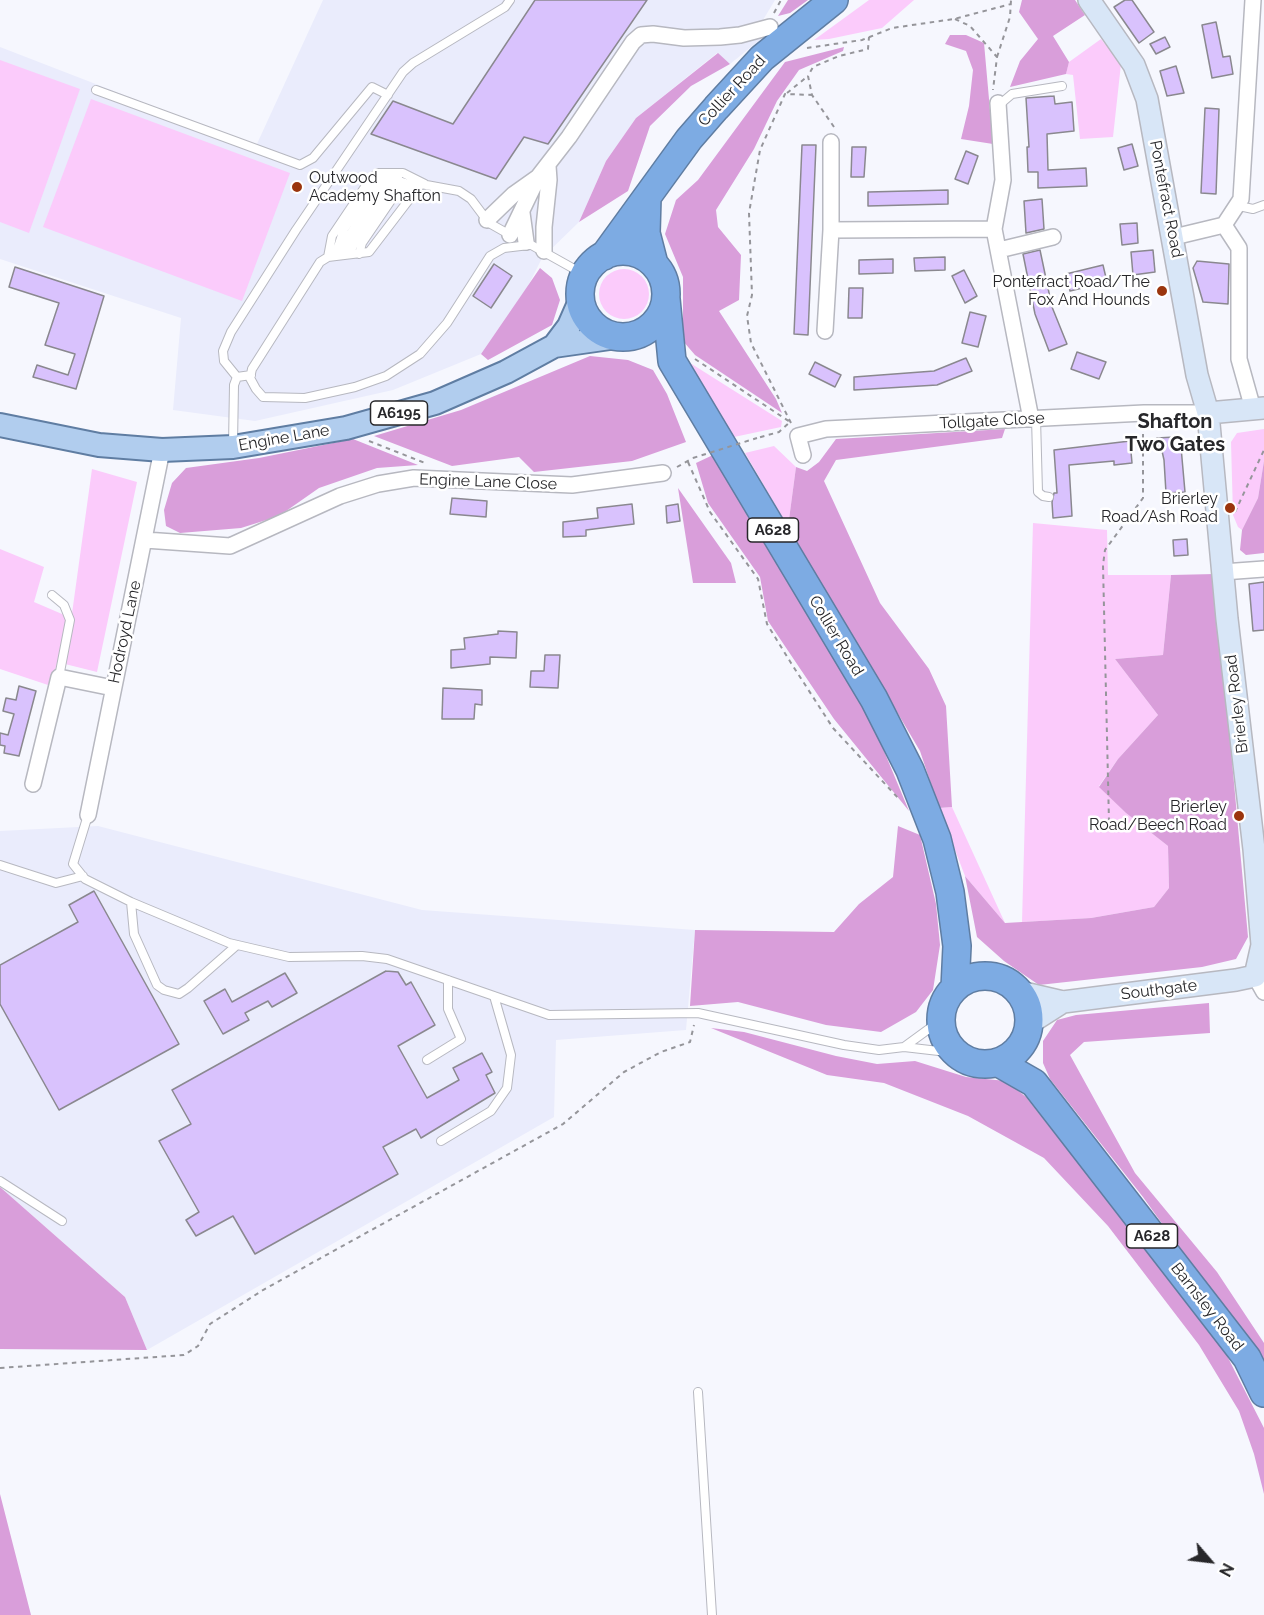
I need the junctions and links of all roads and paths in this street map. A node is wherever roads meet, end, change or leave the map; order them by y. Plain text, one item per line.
1 (510, 0) edge
2 (834, 0) edge
3 (1011, 0) edge
4 (1253, 0) edge
5 (1094, 2) edge
6 (1011, 4) junction
7 (954, 19) junction
8 (774, 35) junction
9 (868, 37) junction
10 (997, 57) junction
11 (808, 76) junction
12 (1062, 86) dead end
13 (96, 90) dead end
14 (388, 94) junction
15 (785, 94) junction
16 (812, 95) junction
17 (999, 104) junction
18 (831, 142) joint
19 (543, 172) junction
20 (418, 187) junction
21 (648, 198) junction
22 (1264, 205) edge
23 (1239, 206) junction
24 (522, 213) junction
25 (1224, 225) junction
26 (498, 228) junction
27 (994, 229) junction
28 (831, 230) junction
29 (1053, 237) dead end
30 (1174, 237) junction
31 (534, 246) junction
32 (999, 250) junction
33 (359, 254) junction
34 (338, 255) junction
35 (604, 256) junction
36 (654, 264) junction
37 (583, 288) junction
38 (666, 299) junction
39 (825, 331) dead end
40 (621, 337) junction
41 (554, 346) junction
42 (683, 360) junction
43 (251, 375) junction
44 (237, 378) junction
45 (1258, 408) edge
46 (1144, 413) junction
47 (1208, 413) junction
48 (1033, 418) junction
49 (790, 422) junction
50 (0, 425) edge
51 (346, 428) junction
52 (798, 436) junction
53 (233, 447) junction
54 (162, 450) junction
55 (1264, 450) edge
56 (803, 455) dead end
57 (687, 462) junction
58 (663, 473) joint
59 (444, 480) junction
60 (1049, 497) dead end
61 (1233, 515) dead end
62 (145, 540) junction
63 (1264, 569) edge
64 (1223, 572) junction
65 (52, 595) dead end
66 (59, 677) junction
67 (113, 688) junction
68 (33, 784) dead end
69 (905, 805) dead end
70 (88, 815) joint
71 (1109, 822) dead end
72 (1259, 849) edge
73 (0, 865) edge
74 (83, 876) junction
75 (130, 902) junction
76 (956, 929) junction
77 (237, 945) junction
78 (983, 976) junction
79 (448, 980) junction
80 (1259, 984) edge
81 (955, 988) junction
82 (1020, 992) junction
83 (494, 996) junction
84 (1063, 1002) junction
85 (698, 1013) junction
86 (941, 1020) junction
87 (1028, 1029) junction
88 (904, 1047) junction
89 (956, 1053) junction
90 (427, 1060) dead end
91 (999, 1063) junction
92 (1034, 1083) junction
93 (441, 1141) dead end
94 (0, 1180) edge
95 (62, 1221) dead end
96 (0, 1368) edge
97 (698, 1392) dead end
98 (1264, 1393) edge
99 (712, 1615) edge

1 - 14 lane
2 - 8 highway, Collier Road
3 - 6 path
4 - 23 street
5 - 30 street, Pontefract Road
6 - 7 path
6 - 10 path
7 - 9 path
7 - 10 path
8 - 9 path
8 - 19 street
8 - 21 highway, Collier Road
9 - 11 path
10 - 17 path
11 - 15 path
11 - 16 path
12 - 17 lane
13 - 14 lane
14 - 44 lane
15 - 16 path
15 - 49 path
16 - 18 path
17 - 27 street
18 - 28 street
19 - 24 street
19 - 26 street
19 - 31 street
20 - 26 lane
20 - 33 lane
20 - 33 lane
20 - 34 lane
20 - 34 lane
21 - 35 highway, Collier Road
21 - 36 highway, A628
22 - 23 lane
23 - 25 street
24 - 26 street
24 - 31 street
25 - 30 street
25 - 45 street
26 - 31 lane
27 - 28 street
27 - 32 street
28 - 39 street
29 - 32 street
30 - 47 street, Pontefract Road
31 - 37 lane
31 - 43 lane
32 - 48 street
33 - 34 lane
34 - 43 lane
35 - 36 highway
35 - 37 highway
36 - 38 highway, A628
37 - 40 highway, A628
37 - 41 main road, Engine Lane / A6195
38 - 40 highway
38 - 42 highway, Collier Road / A628
40 - 41 main road, Engine Lane / A6195
40 - 42 highway, Collier Road / A628
41 - 51 main road, Engine Lane / A6195
42 - 49 path
42 - 76 highway, Collier Road / A628
43 - 44 lane
44 - 53 lane
45 - 47 street
46 - 47 street, Tollgate Close
46 - 48 street, Tollgate Close
46 - 71 path
47 - 64 street, Brierley Road
48 - 52 street, Tollgate Close
48 - 60 lane
49 - 52 path
49 - 57 path, bridge
50 - 54 main road, Engine Lane / A6195
51 - 53 main road, Engine Lane / A6195
51 - 59 path
52 - 56 street
53 - 54 main road, Engine Lane / A6195
54 - 62 street, Hodroyd Lane
55 - 61 path
57 - 58 path
57 - 69 path
58 - 59 street, Engine Lane Close
59 - 62 street, Engine Lane Close
62 - 67 street, Hodroyd Lane
63 - 64 street
64 - 72 street, Brierley Road
65 - 66 lane
66 - 67 street
66 - 68 street
67 - 70 street, Hodroyd Lane
70 - 74 lane
72 - 80 street, Brierley Road
73 - 74 lane
74 - 75 lane
75 - 77 lane
75 - 77 lane
76 - 78 highway, Collier Road / A628
76 - 81 highway, Collier Road
77 - 79 lane
78 - 81 highway
78 - 82 highway
79 - 83 lane
79 - 90 lane
80 - 84 street, Southgate
81 - 86 highway
82 - 84 street, Southgate
82 - 87 highway
83 - 85 lane
83 - 93 lane
84 - 87 street, Southgate
85 - 88 lane
85 - 96 path
86 - 88 lane
86 - 89 highway
87 - 91 highway
87 - 92 highway, Barnsley Road
88 - 89 lane
89 - 91 highway, A628
91 - 92 highway, Barnsley Road / A628
92 - 98 highway, Barnsley Road / A628
94 - 95 lane
97 - 99 lane

